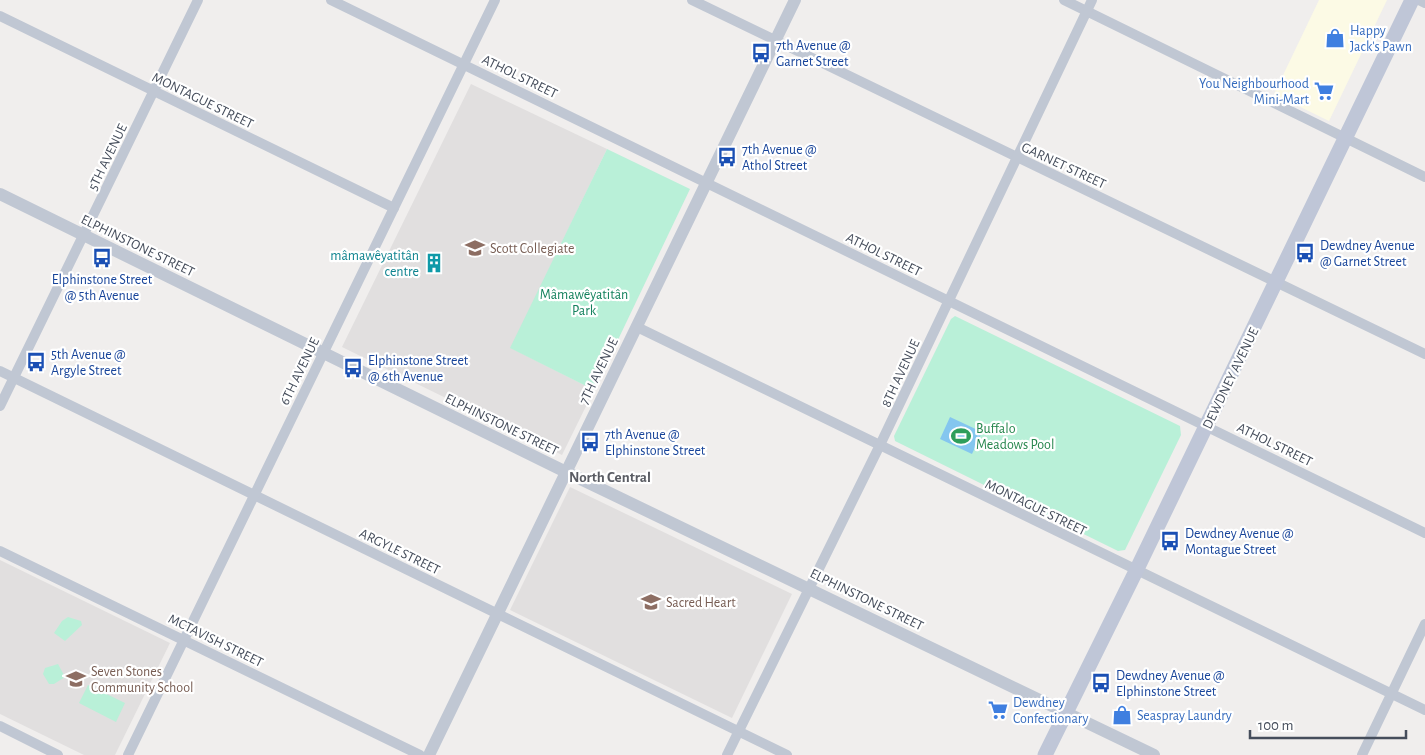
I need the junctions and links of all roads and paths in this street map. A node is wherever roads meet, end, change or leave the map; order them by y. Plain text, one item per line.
1 (198, 0) edge
2 (331, 0) edge
3 (495, 0) edge
4 (692, 0) edge
5 (794, 0) edge
6 (1064, 0) edge
7 (1092, 0) edge
8 (1412, 0) edge
9 (1419, 0) edge
10 (1425, 3) edge
11 (1086, 11) junction
12 (0, 16) edge
13 (775, 40) junction
14 (464, 64) junction
15 (154, 91) junction
16 (1346, 138) junction
17 (1018, 158) junction
18 (1425, 177) edge
19 (706, 182) junction
20 (0, 194) edge
21 (394, 208) junction
22 (85, 236) junction
23 (1276, 282) junction
24 (949, 301) junction
25 (637, 327) junction
26 (324, 352) junction
27 (1425, 354) edge
28 (0, 371) edge
29 (14, 378) junction
30 (0, 406) edge
31 (1206, 426) junction
32 (880, 445) junction
33 (566, 472) junction
34 (254, 495) junction
35 (1425, 533) edge
36 (0, 551) edge
37 (1136, 571) junction
38 (810, 588) junction
39 (498, 614) junction
40 (1425, 624) edge
41 (184, 640) junction
42 (1391, 693) junction
43 (1425, 710) edge
44 (1066, 712) junction
45 (0, 726) edge
46 (739, 731) junction
47 (58, 755) edge
48 (128, 755) edge
49 (420, 755) edge
50 (429, 755) edge
51 (727, 755) edge
52 (787, 755) edge
53 (1045, 755) edge
54 (1154, 755) edge
55 (1362, 755) edge

1 - 15 street, 5TH AVENUE
2 - 14 street, ATHOL STREET
3 - 14 street, 6TH AVENUE
4 - 13 street, GARNET STREET
5 - 13 street, 7TH AVENUE
6 - 11 street
7 - 11 street, 8TH AVENUE
8 - 16 main road, DEWDNEY AVENUE
9 - 10 street
11 - 16 street
11 - 17 street, 8TH AVENUE
12 - 15 street, MONTAGUE STREET
13 - 17 street, GARNET STREET
13 - 19 street, 7TH AVENUE
14 - 19 street, ATHOL STREET
14 - 21 street, 6TH AVENUE
15 - 21 street, MONTAGUE STREET
15 - 22 street, 5TH AVENUE
16 - 18 street
16 - 23 main road, DEWDNEY AVENUE
17 - 23 street, GARNET STREET
17 - 24 street, 8TH AVENUE
19 - 24 street, ATHOL STREET
19 - 25 street, 7TH AVENUE
20 - 22 street, ELPHINSTONE STREET
21 - 26 street, 6TH AVENUE
22 - 26 street, ELPHINSTONE STREET
22 - 29 street, 5TH AVENUE
23 - 27 street, GARNET STREET
23 - 31 main road, DEWDNEY AVENUE
24 - 31 street, ATHOL STREET
24 - 32 street, 8TH AVENUE
25 - 32 street, MONTAGUE STREET
25 - 33 street, 7TH AVENUE
26 - 33 street, ELPHINSTONE STREET
26 - 34 street, 6TH AVENUE
28 - 29 street, ARGYLE STREET
29 - 30 street, 5TH AVENUE
29 - 34 street, ARGYLE STREET
31 - 35 street, ATHOL STREET
31 - 37 main road, DEWDNEY AVENUE
32 - 37 street, MONTAGUE STREET
32 - 38 street, 8TH AVENUE
33 - 38 street, ELPHINSTONE STREET
33 - 39 street, 7TH AVENUE
34 - 39 street, ARGYLE STREET
34 - 41 street, 6TH AVENUE
36 - 41 street, MCTAVISH STREET
37 - 42 street, MONTAGUE STREET
37 - 44 main road, DEWDNEY AVENUE
38 - 44 street, ELPHINSTONE STREET
38 - 46 street, 8TH AVENUE
39 - 46 street, ARGYLE STREET
39 - 50 street, 7TH AVENUE
40 - 42 street
41 - 48 street, 6TH AVENUE
41 - 49 street, MCTAVISH STREET
42 - 43 street, MONTAGUE STREET
42 - 55 street
44 - 53 main road, DEWDNEY AVENUE
44 - 54 street, ELPHINSTONE STREET
45 - 47 street
46 - 51 street, 8TH AVENUE
46 - 52 street, ARGYLE STREET

